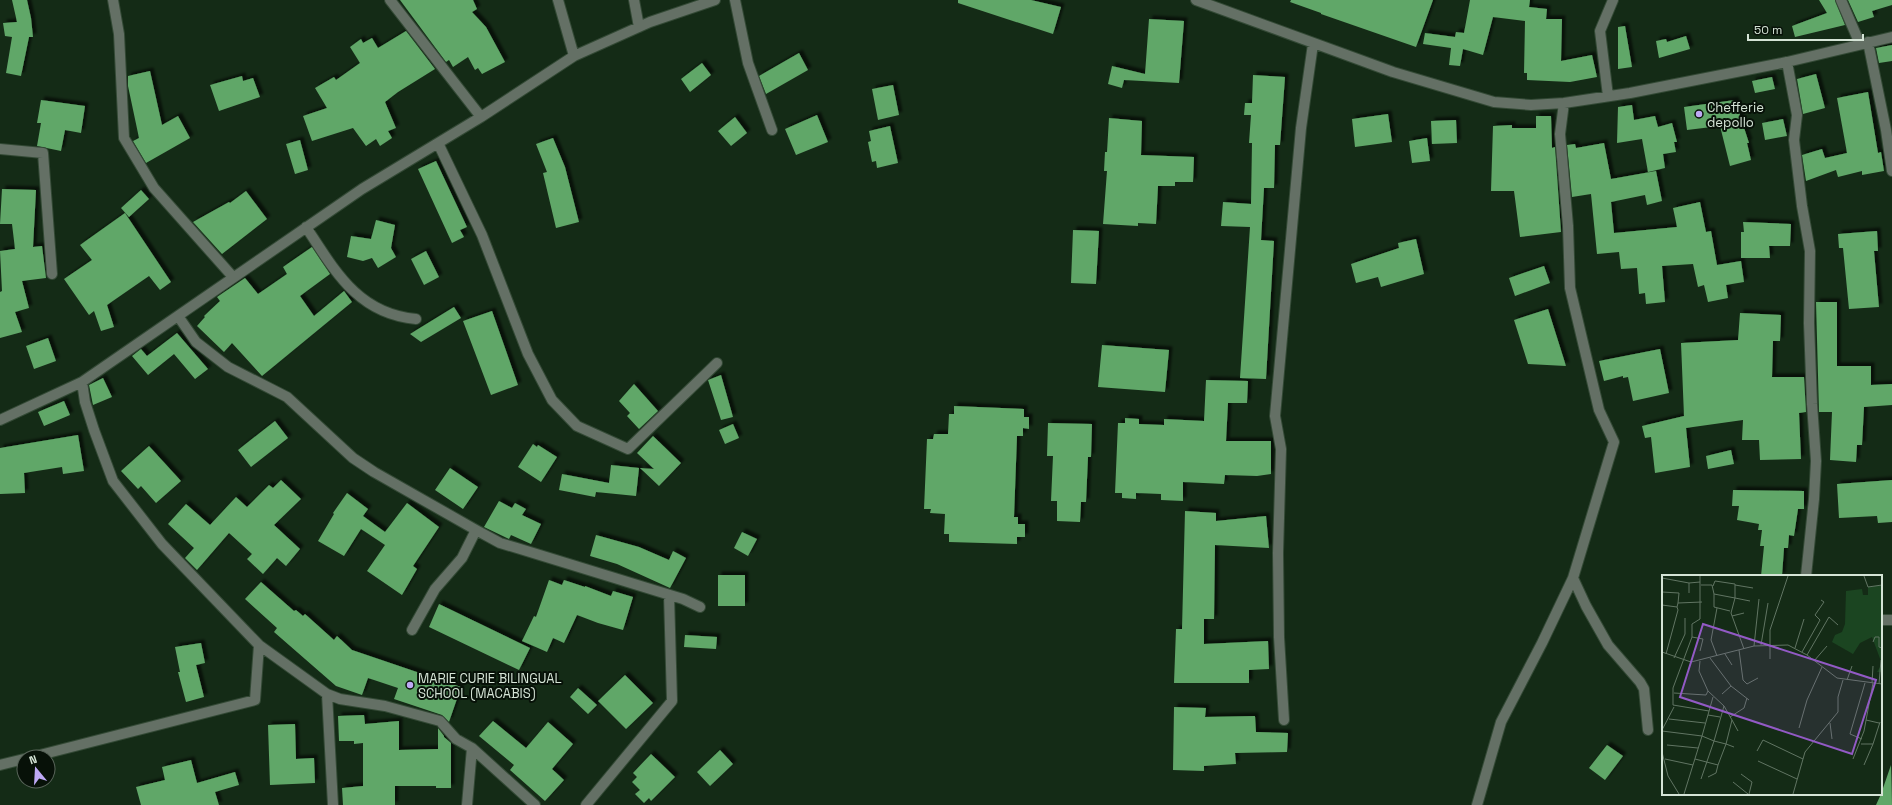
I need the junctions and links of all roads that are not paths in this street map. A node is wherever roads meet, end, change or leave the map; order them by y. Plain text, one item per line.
1 (113, 0) edge
2 (390, 0) edge
3 (558, 0) edge
4 (634, 0) edge
5 (715, 0) edge
6 (735, 0) edge
7 (1196, 0) edge
8 (1613, 0) edge
9 (1841, 0) edge
10 (1218, 4) edge
11 (639, 26) junction
12 (1892, 37) edge
13 (1864, 43) junction
14 (1313, 44) junction
15 (574, 56) junction
16 (1787, 62) junction
17 (1608, 96) junction
18 (1564, 103) junction
19 (481, 118) junction
20 (772, 130) dead end
21 (438, 143) junction
22 (0, 149) edge
23 (1892, 171) edge
24 (306, 227) junction
25 (52, 274) dead end
26 (233, 277) junction
27 (178, 316) junction
28 (416, 319) dead end
29 (717, 363) dead end
30 (82, 382) junction
31 (0, 420) edge
32 (476, 530) junction
33 (1806, 575) edge
34 (1573, 578) junction
35 (669, 595) junction
36 (700, 607) dead end
37 (412, 630) dead end
38 (259, 645) junction
39 (327, 694) junction
40 (1284, 720) dead end
41 (1648, 730) dead end
42 (472, 748) junction
43 (56, 751) edge
44 (16, 761) edge
45 (0, 765) edge
46 (333, 805) edge
47 (467, 805) edge
48 (535, 805) edge
49 (586, 805) edge
50 (1476, 805) edge

1 - 26 street
2 - 19 street
3 - 15 street
4 - 11 street
5 - 11 street
6 - 20 street
7 - 10 street
8 - 17 street
9 - 13 street
10 - 14 street
11 - 15 street
12 - 13 street
13 - 16 street
13 - 23 street
14 - 18 street
14 - 40 street
15 - 19 street
16 - 17 street
16 - 33 street
17 - 18 street
18 - 34 street
19 - 21 street
21 - 24 street
21 - 29 street
22 - 25 street
24 - 26 street
24 - 28 street
26 - 27 street
27 - 30 street
27 - 32 street
30 - 31 street
30 - 38 street
32 - 35 street
32 - 37 street
34 - 41 street
34 - 50 street
35 - 36 street
35 - 49 street
38 - 39 street
38 - 43 street
39 - 42 street
39 - 46 street
42 - 47 street
42 - 48 street
44 - 45 street

